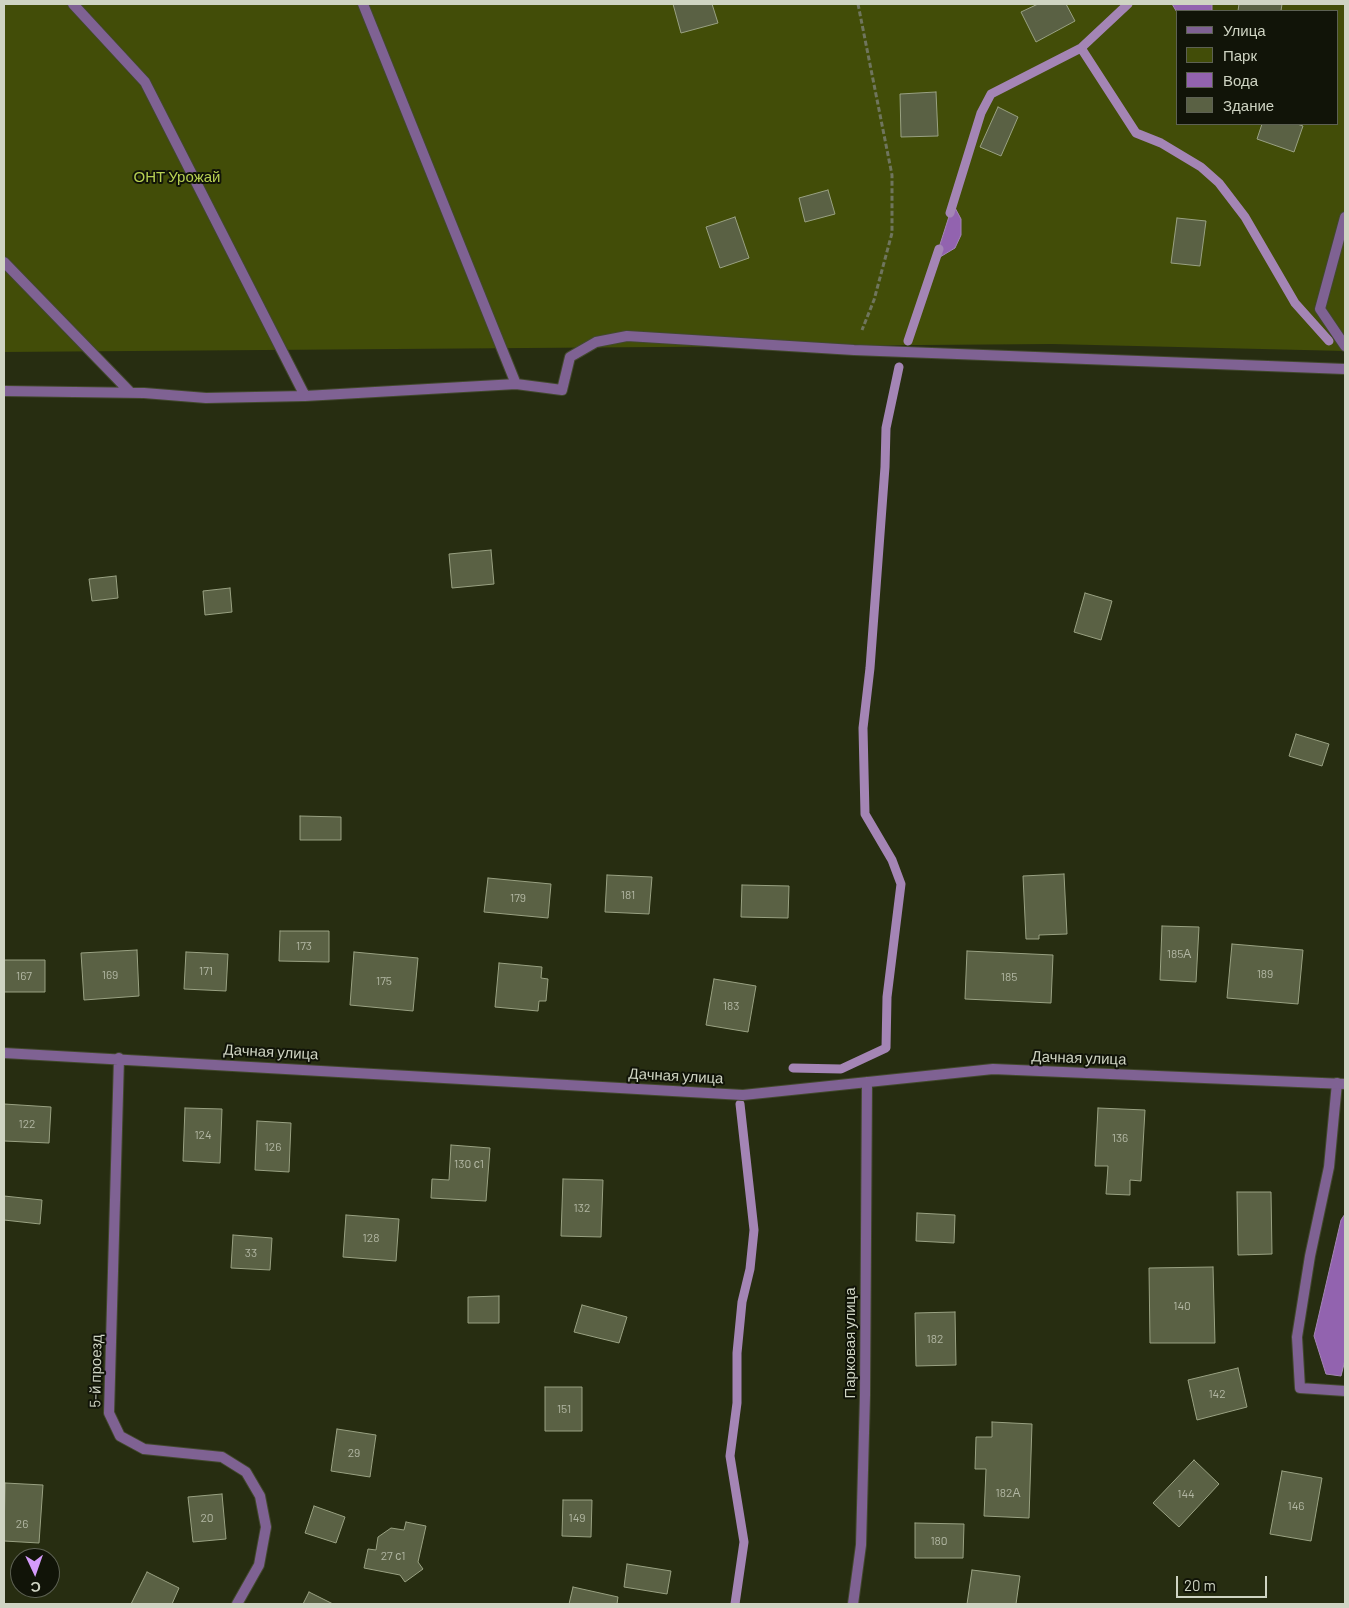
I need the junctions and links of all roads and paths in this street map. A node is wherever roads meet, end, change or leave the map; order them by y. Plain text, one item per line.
1 (73, 4) edge
2 (362, 4) edge
3 (858, 4) edge
4 (1345, 217) edge
5 (4, 262) edge
6 (1345, 346) edge
7 (854, 350) junction
8 (1345, 369) edge
9 (516, 384) junction
10 (4, 391) edge
11 (131, 393) junction
12 (305, 396) junction
13 (4, 1053) edge
14 (119, 1058) junction
15 (867, 1082) junction
16 (1341, 1083) edge
17 (1345, 1391) edge
18 (237, 1604) edge
19 (853, 1604) edge

1 - 12 street
2 - 9 street
3 - 7 path
4 - 6 street
5 - 11 street
7 - 8 street
7 - 9 street
9 - 12 street
10 - 11 street
11 - 12 street
13 - 14 street, Дачная улица
14 - 15 street, Дачная улица
14 - 18 street, 5-й проезд
15 - 16 street, Дачная улица
15 - 19 street, Парковая улица
16 - 17 street

